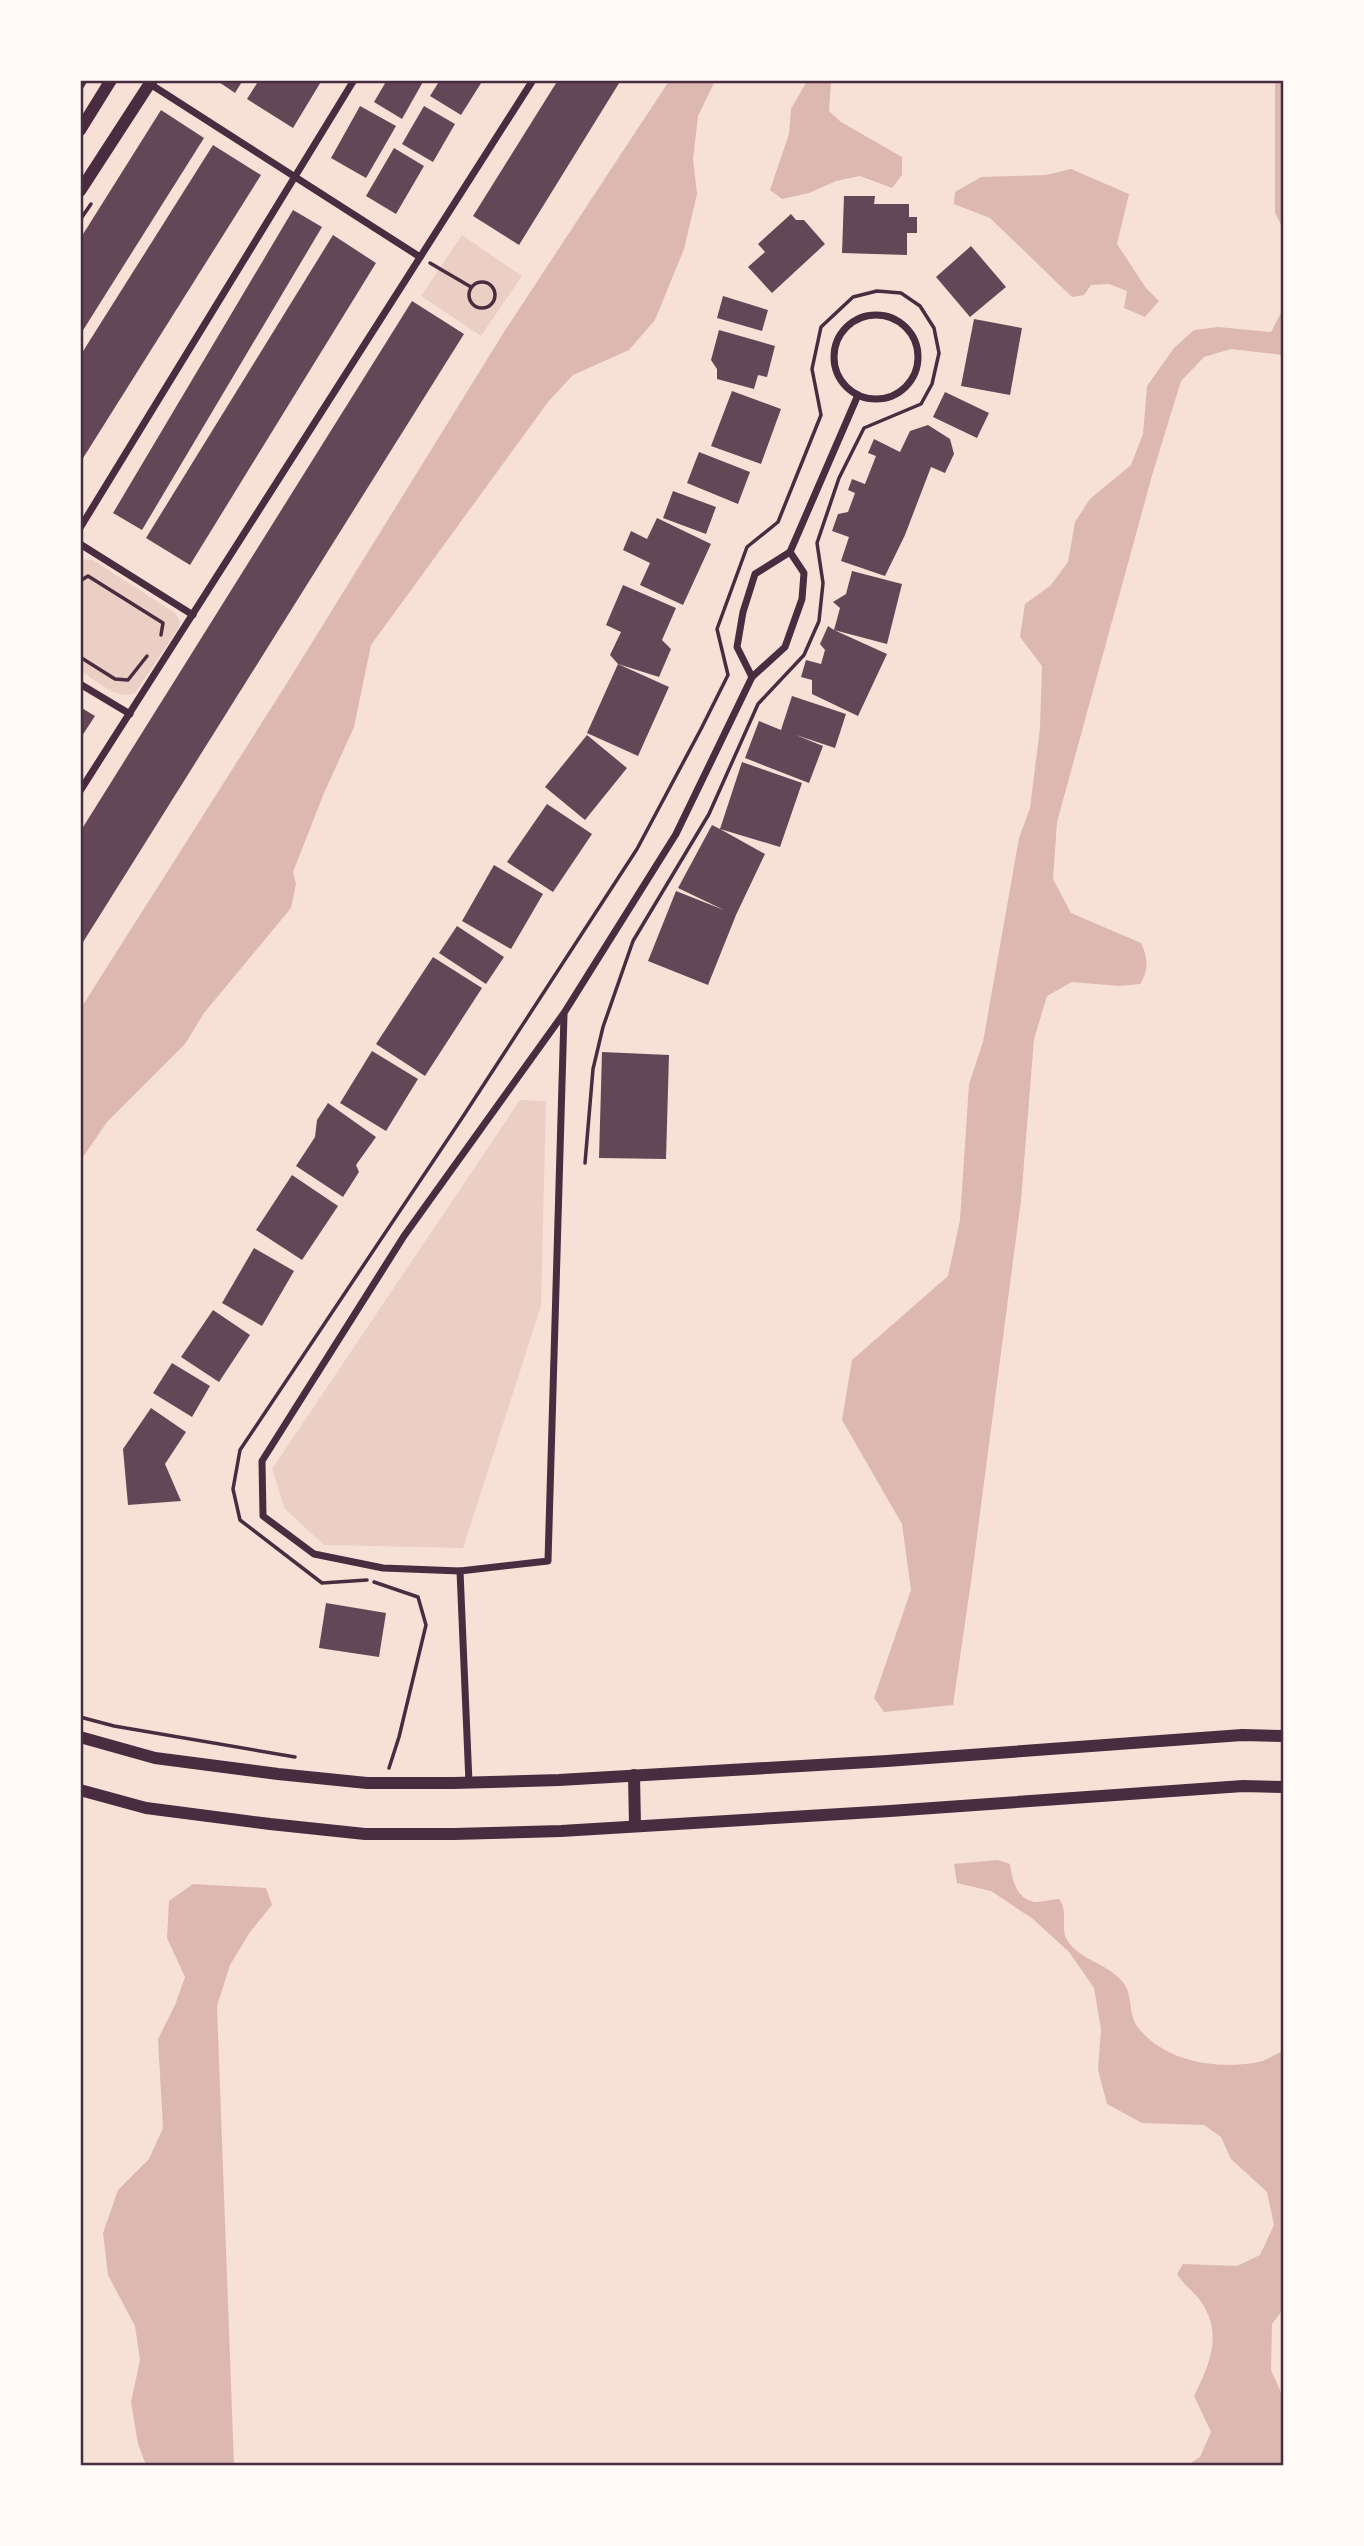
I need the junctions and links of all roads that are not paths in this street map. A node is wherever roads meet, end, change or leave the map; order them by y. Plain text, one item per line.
1 (111, 80) edge
2 (354, 80) edge
3 (533, 80) edge
4 (149, 82) edge
5 (80, 130) edge
6 (294, 177) junction
7 (80, 191) edge
8 (420, 257) junction
9 (858, 395) junction
10 (80, 528) edge
11 (80, 544) edge
12 (790, 552) junction
13 (193, 615) junction
14 (752, 677) junction
15 (80, 684) edge
16 (130, 714) junction
17 (80, 791) edge
18 (564, 1013) junction
19 (460, 1571) junction
20 (1283, 1736) edge
21 (80, 1737) edge
22 (634, 1775) junction
23 (470, 1783) junction
24 (1283, 1787) edge
25 (80, 1790) edge
26 (635, 1826) junction

1 - 5 street
2 - 6 street
3 - 8 street
4 - 6 street
4 - 7 street
6 - 8 street
6 - 10 street
8 - 13 street
9 - 9 street
9 - 12 street
11 - 13 street
12 - 14 street
12 - 14 street
13 - 16 street
14 - 18 street
15 - 16 street
16 - 17 street
18 - 19 street
18 - 19 street
19 - 23 street
20 - 22 street
21 - 23 street
22 - 23 street
22 - 26 street
24 - 26 street
25 - 26 street

